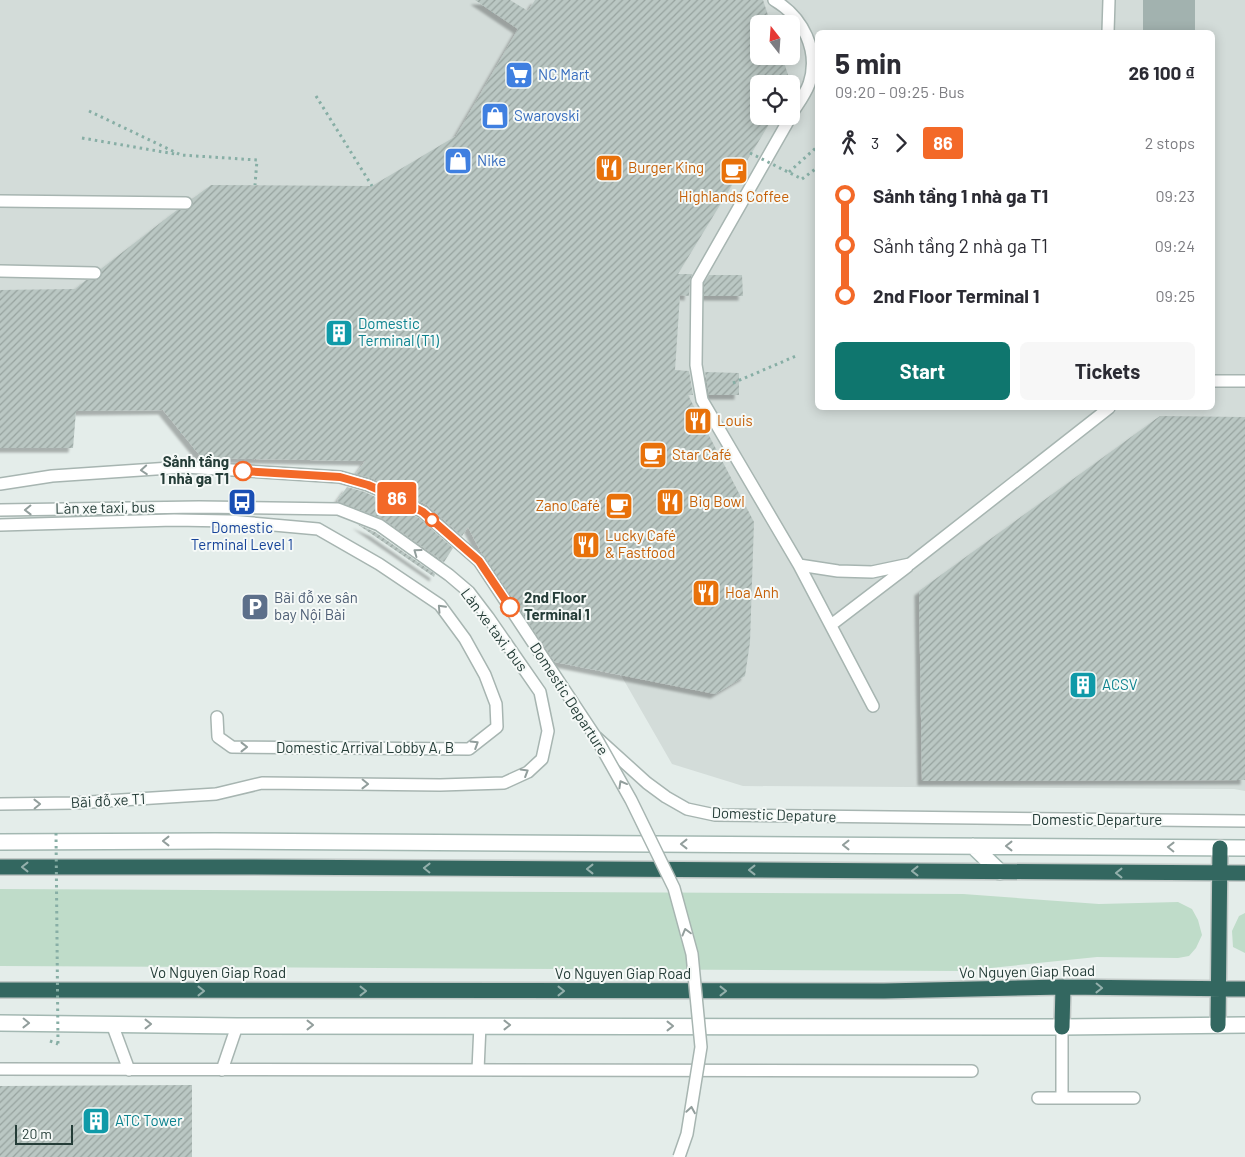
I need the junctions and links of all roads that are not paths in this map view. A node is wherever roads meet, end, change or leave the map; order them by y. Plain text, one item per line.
1 (774, 0) edge
2 (1109, 0) edge
3 (1108, 30) edge
4 (800, 100) edge
5 (786, 125) edge
6 (0, 202) edge
7 (186, 203) dead end
8 (0, 271) edge
9 (96, 273) dead end
10 (1215, 381) edge
11 (1245, 381) edge
12 (1106, 410) edge
13 (0, 484) edge
14 (0, 510) edge
15 (0, 525) edge
16 (799, 564) junction
17 (910, 564) junction
18 (831, 625) junction
19 (873, 706) dead end
20 (217, 717) dead end
21 (595, 736) junction
22 (216, 794) joint
23 (0, 804) edge
24 (1157, 820) joint
25 (1245, 822) edge
26 (0, 842) edge
27 (973, 846) junction
28 (1220, 848) junction
29 (1245, 848) edge
30 (0, 867) edge
31 (1000, 872) junction
32 (1245, 873) edge
33 (1220, 874) junction
34 (1063, 988) junction
35 (1219, 989) junction
36 (1245, 989) edge
37 (0, 990) edge
38 (0, 1023) edge
39 (112, 1024) junction
40 (1218, 1024) junction
41 (1245, 1024) edge
42 (480, 1025) junction
43 (237, 1026) junction
44 (1062, 1027) junction
45 (0, 1069) edge
46 (130, 1070) junction
47 (222, 1070) junction
48 (478, 1070) junction
49 (972, 1071) dead end
50 (1038, 1098) dead end
51 (1062, 1098) junction
52 (1134, 1098) dead end
53 (680, 1157) edge

1 - 4 lane
2 - 3 lane
5 - 16 lane
6 - 7 lane
8 - 9 lane
10 - 11 lane
12 - 17 lane
21 -> 13 lane, Domestic Departure
22 -> 14 lane, Làn xe taxi, bus
20 -> 15 lane, Domestic Arrival Lobby A, B
16 - 17 lane
16 - 18 lane
17 - 18 lane
18 - 19 lane
21 - 24 lane, Domestic Depature
53 -> 21 lane, Domestic Departure, bridge
23 -> 22 lane, Bãi đỗ xe T1
24 - 25 lane, Domestic Departure
27 -> 26 main road
28 -> 27 main road
27 - 31 main road
28 - 29 main road
28 - 33 highway
31 -> 30 highway
33 -> 31 highway
32 - 33 highway
33 - 35 highway
34 -> 35 highway, Vo Nguyen Giap Road
37 -> 34 highway, Vo Nguyen Giap Road
34 - 44 highway
35 - 36 highway, Vo Nguyen Giap Road
35 - 40 highway
38 -> 39 main road
39 -> 43 main road
39 - 46 lane
40 - 41 main road
40 - 44 main road
43 -> 42 main road
42 -> 44 main road
42 - 48 lane
43 - 47 lane
44 - 51 lane
45 - 46 lane
46 - 47 lane
47 - 48 lane
48 - 49 lane
50 - 51 lane
51 - 52 lane

